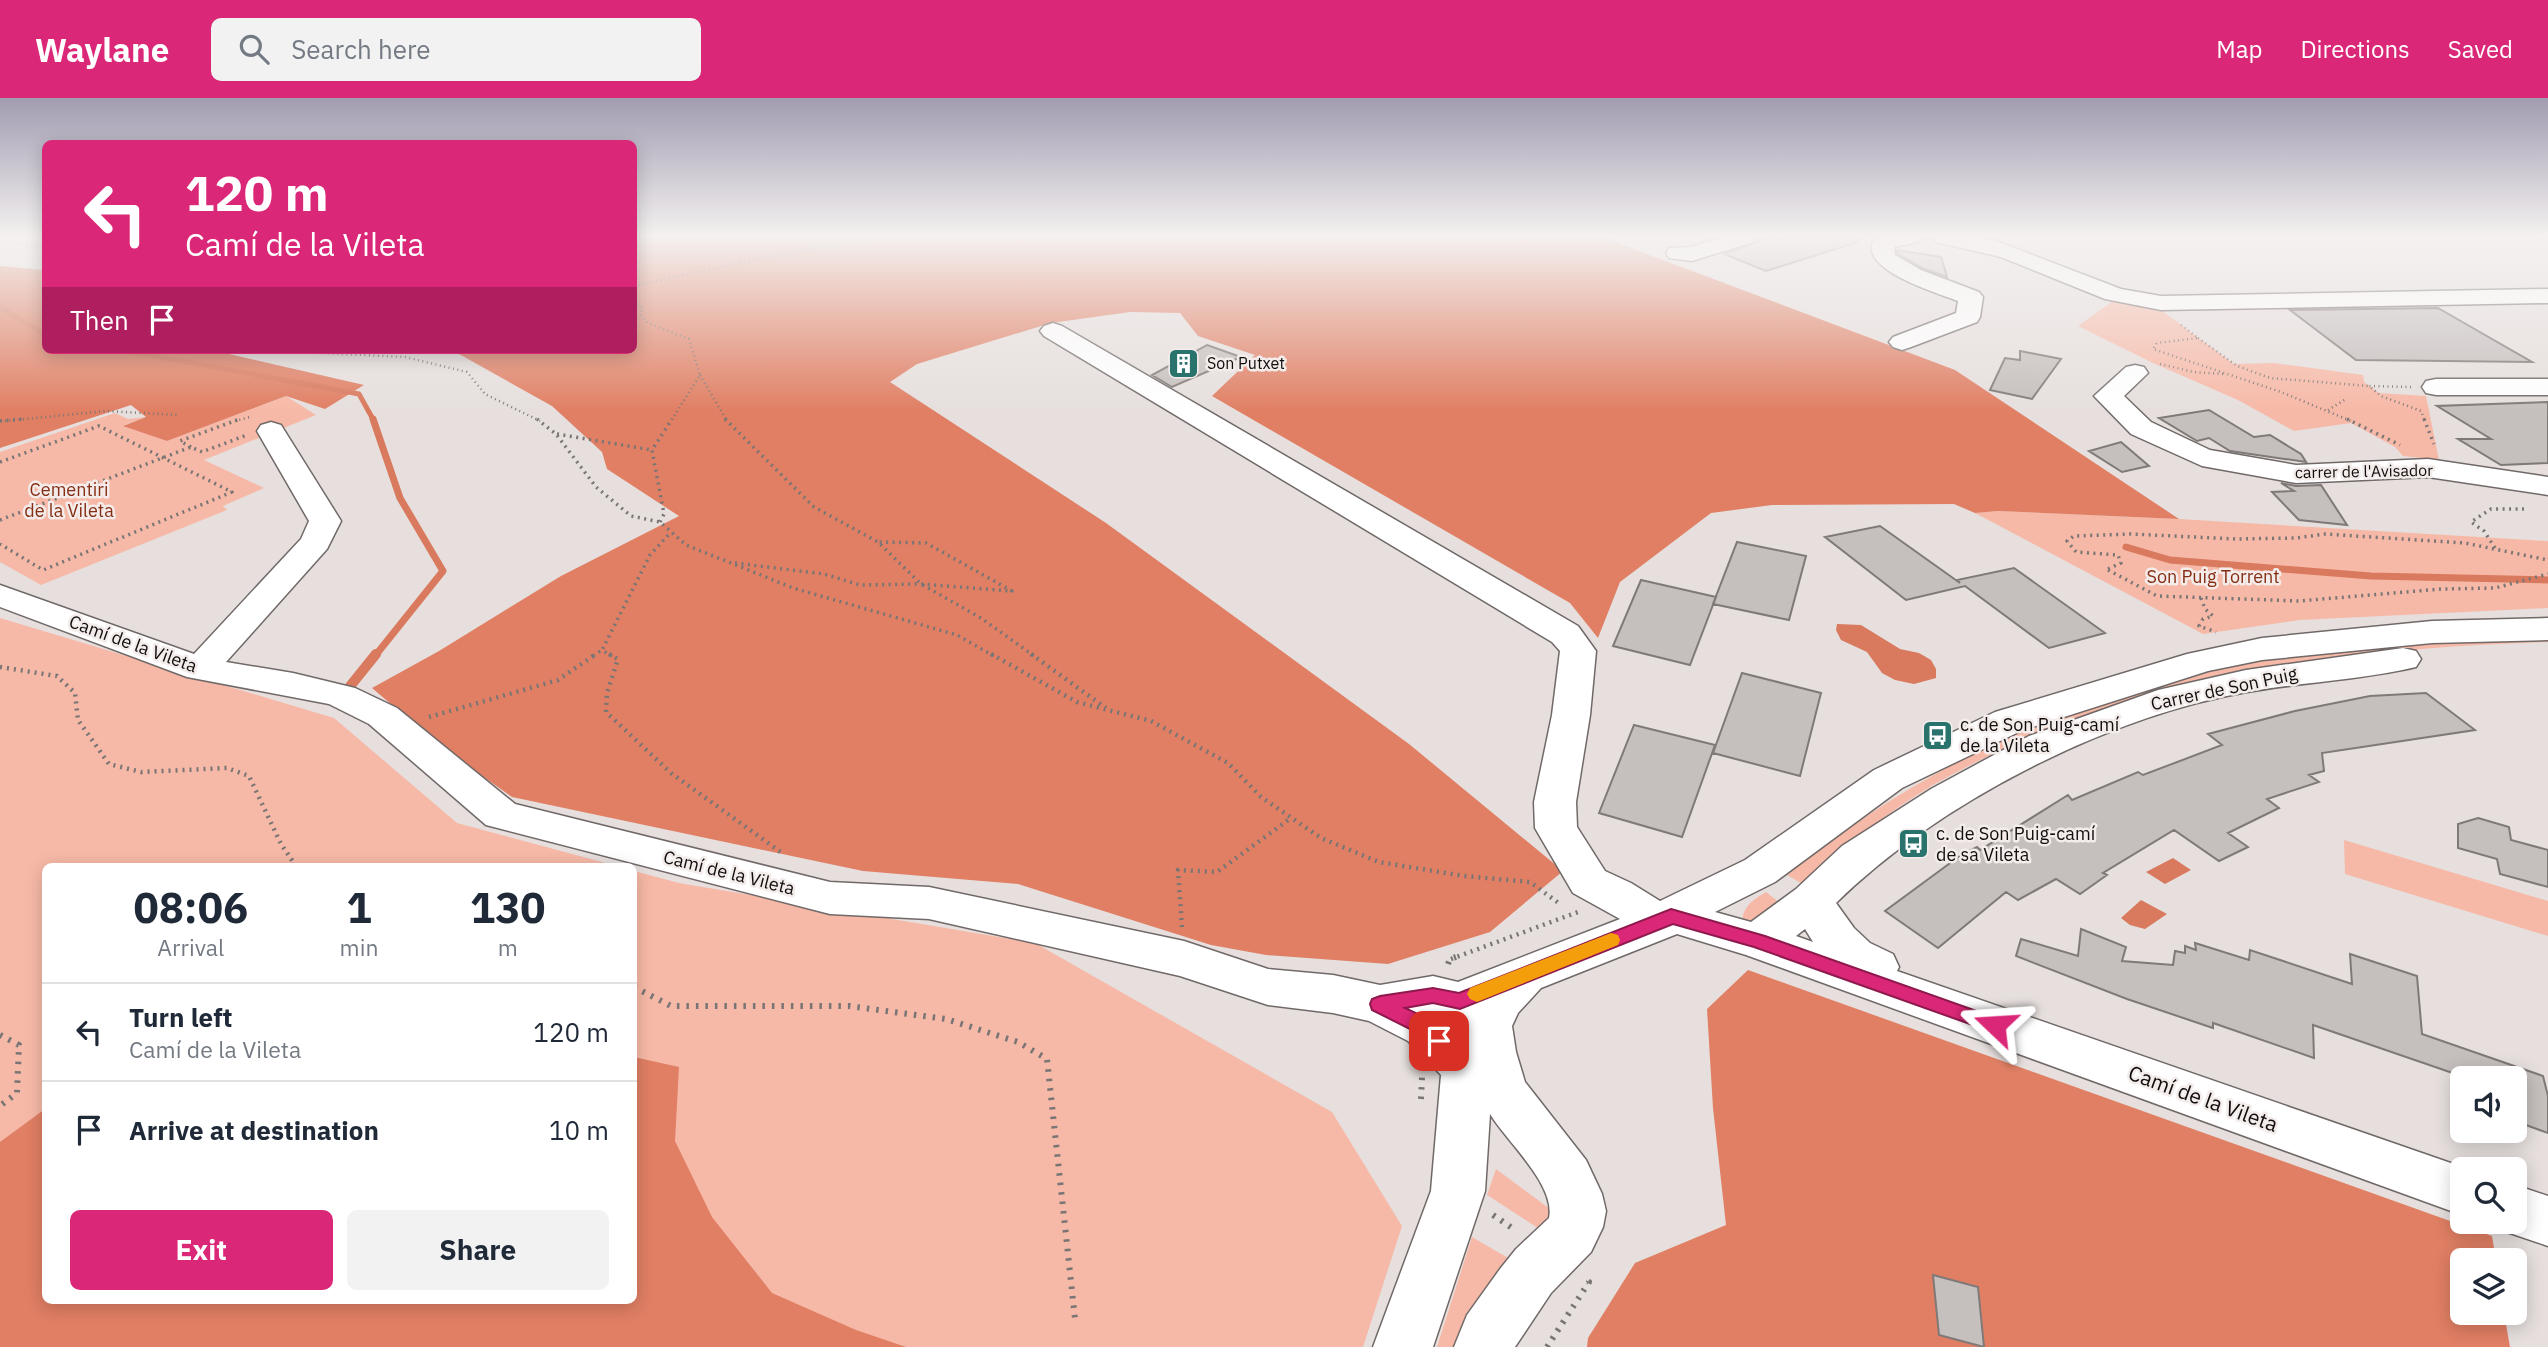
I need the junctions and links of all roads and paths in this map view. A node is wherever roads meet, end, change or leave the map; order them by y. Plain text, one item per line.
1 (1966, 295) edge
2 (2121, 295) edge
3 (2548, 296) edge
4 (637, 304) edge
5 (2179, 324) dead end
6 (1053, 331) dead end
7 (2198, 338) junction
8 (1902, 342) dead end
9 (369, 354) edge
10 (2144, 369) joint
11 (2228, 373) junction
12 (700, 375) junction
13 (2369, 386) junction
14 (2436, 387) joint
15 (2548, 387) edge
16 (2346, 398) dead end
17 (2327, 410) junction
18 (178, 415) dead end
19 (0, 421) edge
20 (263, 428) junction
21 (556, 434) junction
22 (191, 446) junction
23 (652, 450) junction
24 (162, 457) junction
25 (0, 462) edge
26 (2436, 469) junction
27 (2548, 486) edge
28 (2529, 510) dead end
29 (0, 520) edge
30 (660, 522) junction
31 (671, 532) junction
32 (878, 542) junction
33 (0, 544) edge
34 (2496, 549) junction
35 (2548, 560) edge
36 (727, 562) junction
37 (2548, 573) edge
38 (921, 584) junction
39 (0, 596) edge
40 (2201, 598) junction
41 (2548, 629) edge
42 (2217, 633) dead end
43 (602, 650) junction
44 (2548, 651) edge
45 (0, 667) edge
46 (200, 669) junction
47 (1110, 711) junction
48 (396, 727) junction
49 (1291, 818) junction
50 (294, 863) edge
51 (1760, 871) junction
52 (830, 898) junction
53 (1812, 900) junction
54 (1665, 919) junction
55 (1745, 937) junction
56 (1598, 944) junction
57 (1184, 959) junction
58 (637, 989) edge
59 (1380, 1004) junction
60 (1943, 1007) junction
61 (1471, 1031) junction
62 (0, 1035) edge
63 (0, 1105) edge
64 (2450, 1187) edge
65 (2527, 1214) edge
66 (2548, 1222) edge
67 (1075, 1319) dead end
68 (1403, 1347) edge
69 (1484, 1347) edge

1 - 8 street
2 - 3 street
4 - 12 path
5 - 7 path
6 - 54 street, Camí de la Vileta
7 - 11 path
7 - 13 path
9 - 21 path
10 - 11 path
10 - 26 street, carrer de l'Avisador
11 - 17 path
12 - 23 path
12 - 32 path
13 - 14 path
13 - 26 path
14 - 15 street
16 - 17 path
17 - 26 path
18 - 19 path
20 - 22 path
20 - 22 path
20 - 46 street
21 - 23 path
21 - 30 path
22 - 24 path
23 - 30 path
24 - 25 path
24 - 29 path
24 - 33 path
26 - 27 street, carrer de l'Avisador
28 - 34 path
30 - 31 path
31 - 36 path
31 - 43 path
32 - 38 path
32 - 38 path
34 - 35 path
34 - 40 path
36 - 38 path
36 - 47 path
37 - 40 path
38 - 47 path
39 - 46 street, Camí de la Vileta
40 - 42 path
41 - 51 street, Carrer de Son Puig
43 - 48 path
43 - 52 path
44 - 53 street, Carrer de Son Puig
45 - 50 path
46 - 48 street, Camí de la Vileta
47 - 49 path
48 - 52 street, Camí de la Vileta
49 - 56 path
49 - 57 path
51 - 54 street, Carrer de Son Puig
51 - 55 street, Carrer de Son Puig
52 - 57 street, Camí de la Vileta
53 - 55 street, Carrer de Son Puig
53 - 60 street, Camí de la Vileta
54 - 55 street, Camí de la Vileta
54 - 56 street
55 - 60 street, Camí de la Vileta
56 - 61 street
57 - 59 street, Camí de la Vileta
58 - 67 path
59 - 61 street, Camí de la Vileta
59 - 61 street, Camí de la Vileta
60 - 64 street, Camí de la Vileta
61 - 68 street
61 - 69 street
62 - 63 path
65 - 66 street

